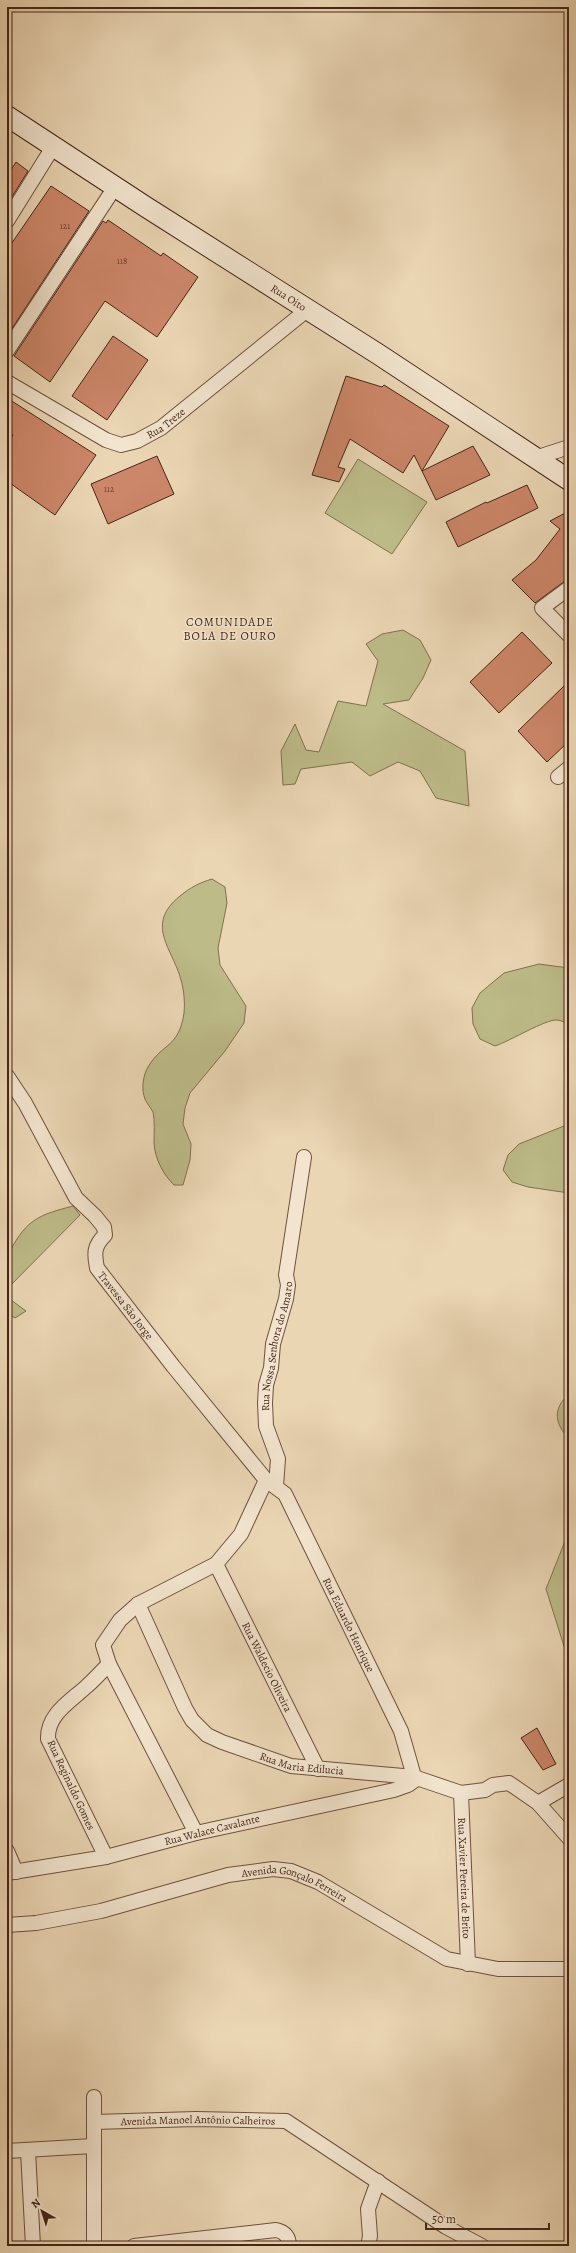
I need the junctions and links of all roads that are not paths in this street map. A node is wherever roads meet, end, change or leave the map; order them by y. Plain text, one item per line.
1 (7, 116) edge
2 (53, 148) junction
3 (115, 187) junction
4 (7, 221) edge
5 (307, 310) junction
6 (7, 351) edge
7 (7, 382) edge
8 (569, 447) edge
9 (535, 458) junction
10 (569, 480) edge
11 (569, 588) edge
12 (569, 635) edge
13 (569, 768) edge
14 (558, 777) dead end
15 (7, 1076) edge
16 (304, 1157) dead end
17 (271, 1483) junction
18 (216, 1564) junction
19 (138, 1604) junction
20 (109, 1664) junction
21 (318, 1770) junction
22 (414, 1778) junction
23 (569, 1785) edge
24 (461, 1793) junction
25 (538, 1802) junction
26 (196, 1833) junction
27 (569, 1838) edge
28 (7, 1851) edge
29 (106, 1857) junction
30 (12, 1872) edge
31 (7, 1924) edge
32 (468, 1964) junction
33 (569, 1969) edge
34 (94, 2097) dead end
35 (94, 2122) junction
36 (94, 2146) junction
37 (28, 2151) junction
38 (7, 2152) edge
39 (378, 2181) junction
40 (33, 2246) edge
41 (94, 2246) edge
42 (134, 2246) edge
43 (289, 2246) edge
44 (368, 2246) edge
45 (482, 2246) edge

1 - 2 street, Rua Oito
2 - 3 street, Rua Oito
2 - 4 street
3 - 5 street, Rua Oito
3 - 6 street
5 - 7 street, Rua Treze
5 - 9 street, Rua Oito
8 - 9 street
9 - 10 street, Rua Oito
11 - 12 street
13 - 14 street
15 - 17 street, Travessa São Jorge
16 - 17 street, Rua Nossa Senhora do Amaro
17 - 18 street
17 - 22 street, Rua Eduardo Henrique
18 - 19 street
18 - 21 street, Rua Waldecio Oliveira
19 - 20 street
19 - 21 street, Rua Maria Edilucia
20 - 26 street
20 - 29 street, Rua Reginaldo Gomes
21 - 22 street, Rua Maria Edilucia
22 - 24 street, Rua Maria Edilucia
22 - 26 street, Rua Walace Cavalante
23 - 25 street
24 - 25 street, Rua Maria Edilucia
24 - 32 street, Rua Xavier Pereira de Brito
25 - 27 street, Rua Maria Edilucia
26 - 29 street, Rua Walace Cavalante
28 - 30 street
29 - 30 street, Rua Walace Cavalante
31 - 32 street, Avenida Gonçalo Ferreira
32 - 33 street, Avenida Gonçalo Ferreira
34 - 35 street
35 - 36 street
35 - 39 street, Avenida Manoel Antônio Calheiros
36 - 37 street
36 - 41 street
37 - 38 street
37 - 40 street
39 - 44 street
39 - 45 street, Avenida Manoel Antônio Calheiros
42 - 43 street

